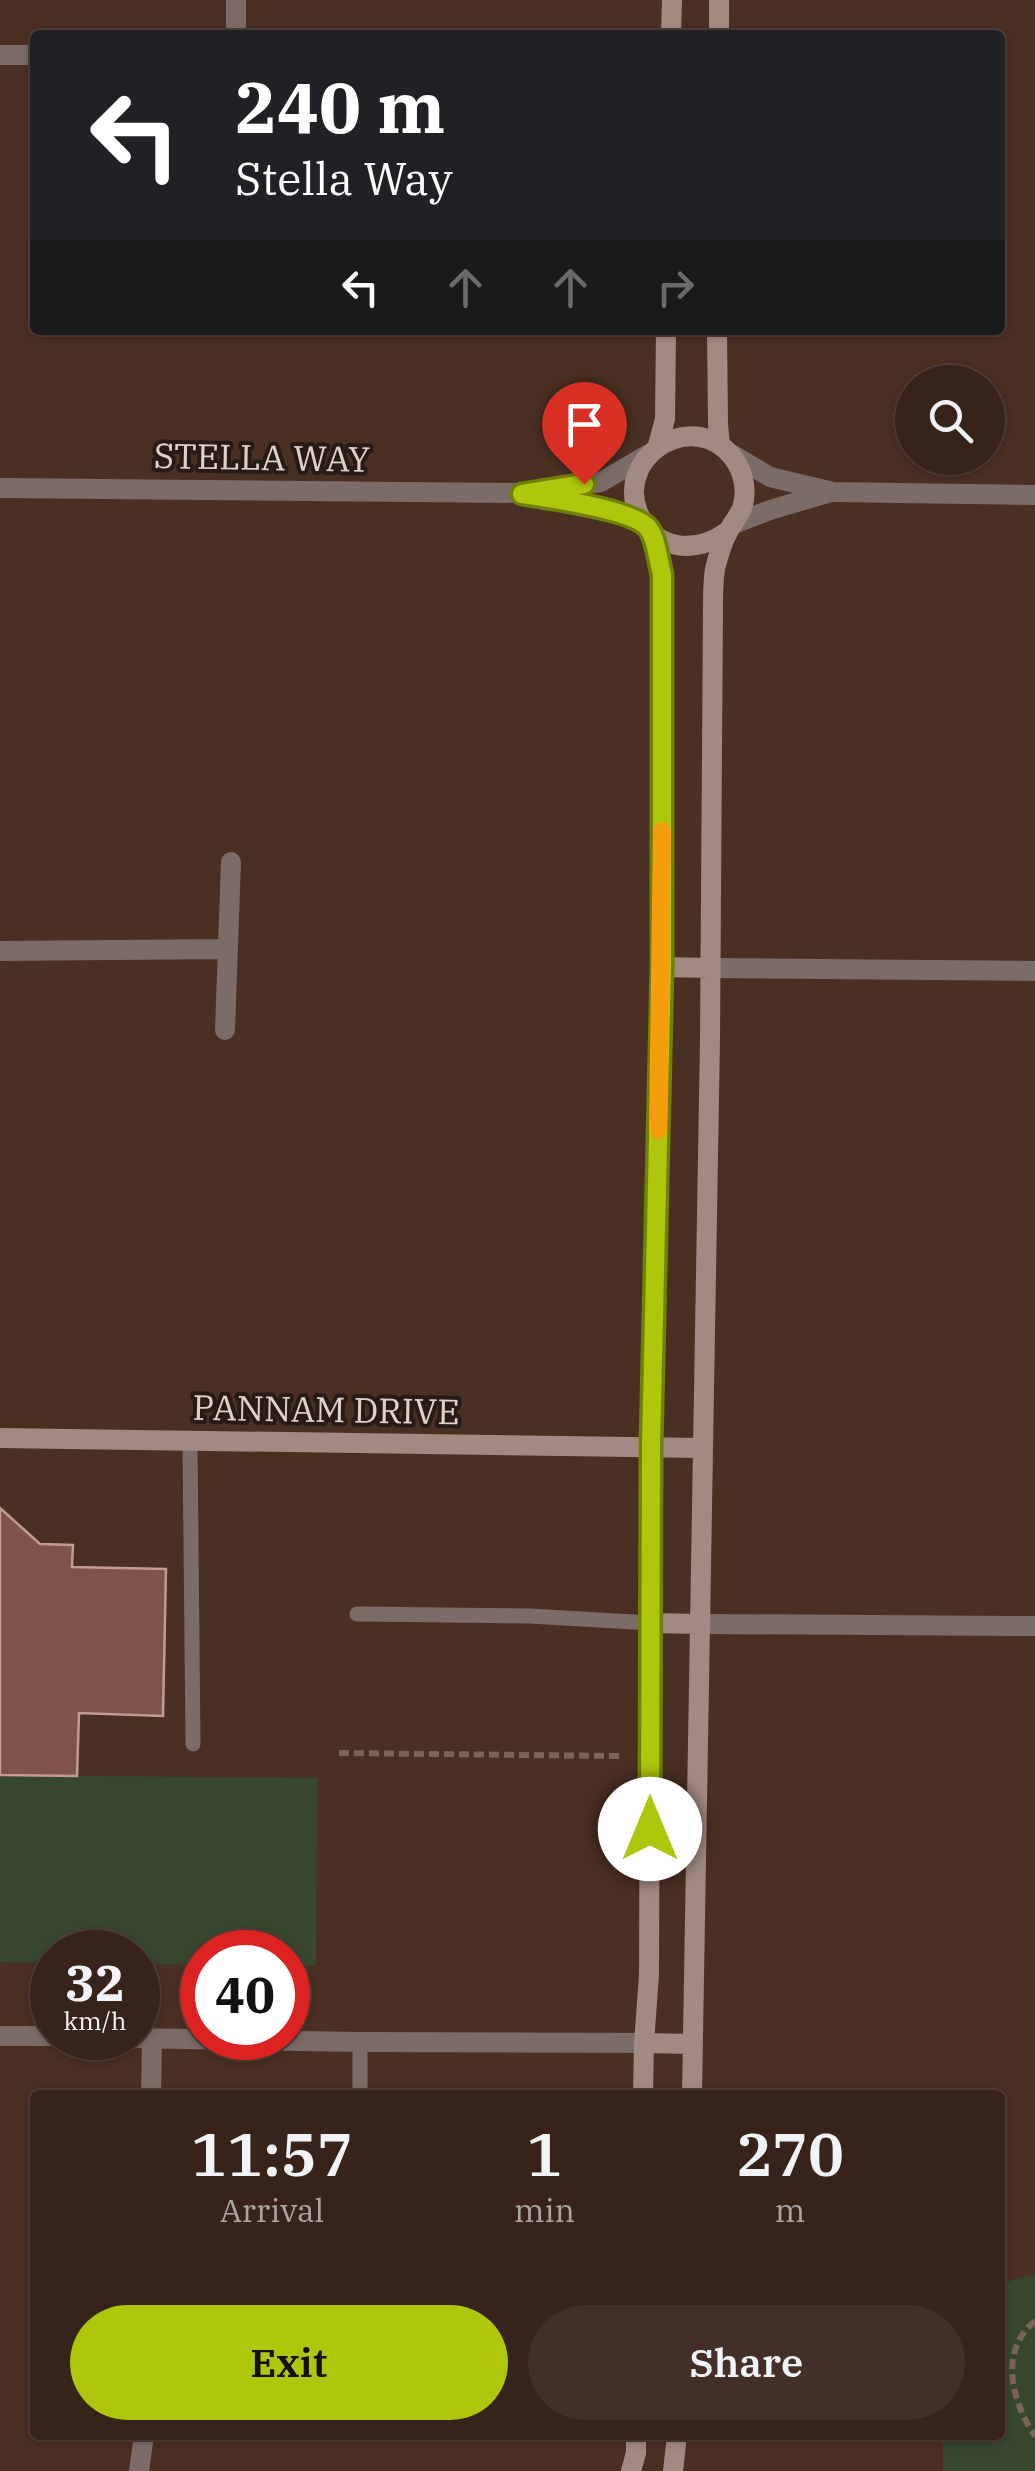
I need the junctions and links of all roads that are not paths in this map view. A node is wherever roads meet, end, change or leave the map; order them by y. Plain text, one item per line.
1 (236, 0) edge
2 (672, 0) edge
3 (720, 0) edge
4 (236, 30) edge
5 (672, 30) edge
6 (719, 30) edge
7 (0, 54) edge
8 (30, 55) edge
9 (666, 335) edge
10 (717, 335) edge
11 (724, 449) junction
12 (652, 450) junction
13 (0, 488) edge
14 (833, 492) junction
15 (522, 494) junction
16 (1035, 495) edge
17 (648, 527) junction
18 (731, 527) junction
19 (232, 862) dead end
20 (228, 949) junction
21 (0, 951) edge
22 (662, 967) junction
23 (711, 968) junction
24 (1035, 971) edge
25 (225, 1030) dead end
26 (0, 1438) edge
27 (190, 1440) junction
28 (651, 1446) junction
29 (702, 1448) junction
30 (357, 1614) dead end
31 (650, 1623) junction
32 (700, 1624) junction
33 (1035, 1626) edge
34 (193, 1744) dead end
35 (0, 2036) edge
36 (30, 2036) edge
37 (160, 2038) edge
38 (360, 2042) junction
39 (644, 2043) junction
40 (692, 2044) junction
41 (152, 2060) edge
42 (151, 2090) edge
43 (360, 2090) edge
44 (643, 2090) edge
45 (692, 2090) edge
46 (143, 2440) edge
47 (636, 2440) edge
48 (676, 2440) edge
49 (139, 2471) edge
50 (631, 2471) edge
51 (673, 2471) edge

1 - 4 street
2 - 5 street
3 - 6 street
7 - 8 street
9 - 12 street
10 - 11 street
11 - 12 street
11 - 14 street
11 - 18 street
12 - 15 street, STELLA WAY
12 - 17 street
13 - 15 street, STELLA WAY
14 - 16 street
14 - 18 street
15 - 17 street, STELLA WAY
17 - 18 street
17 - 22 street
18 - 23 street
19 - 20 street
20 - 21 street
20 - 25 street
22 - 23 street
22 - 28 street
23 - 24 street
23 - 29 street
26 - 27 street, PANNAM DRIVE
27 - 28 street, PANNAM DRIVE
27 - 34 lane
28 - 29 street, PANNAM DRIVE
28 - 31 street
29 - 32 street
30 - 31 lane
31 - 32 street
31 - 39 street
32 - 33 street
32 - 40 street
35 - 36 street
37 - 38 street
38 - 39 street
38 - 43 lane
39 - 40 street
39 - 44 street
40 - 45 street
41 - 42 street
46 - 49 street
47 - 50 street
48 - 51 street

